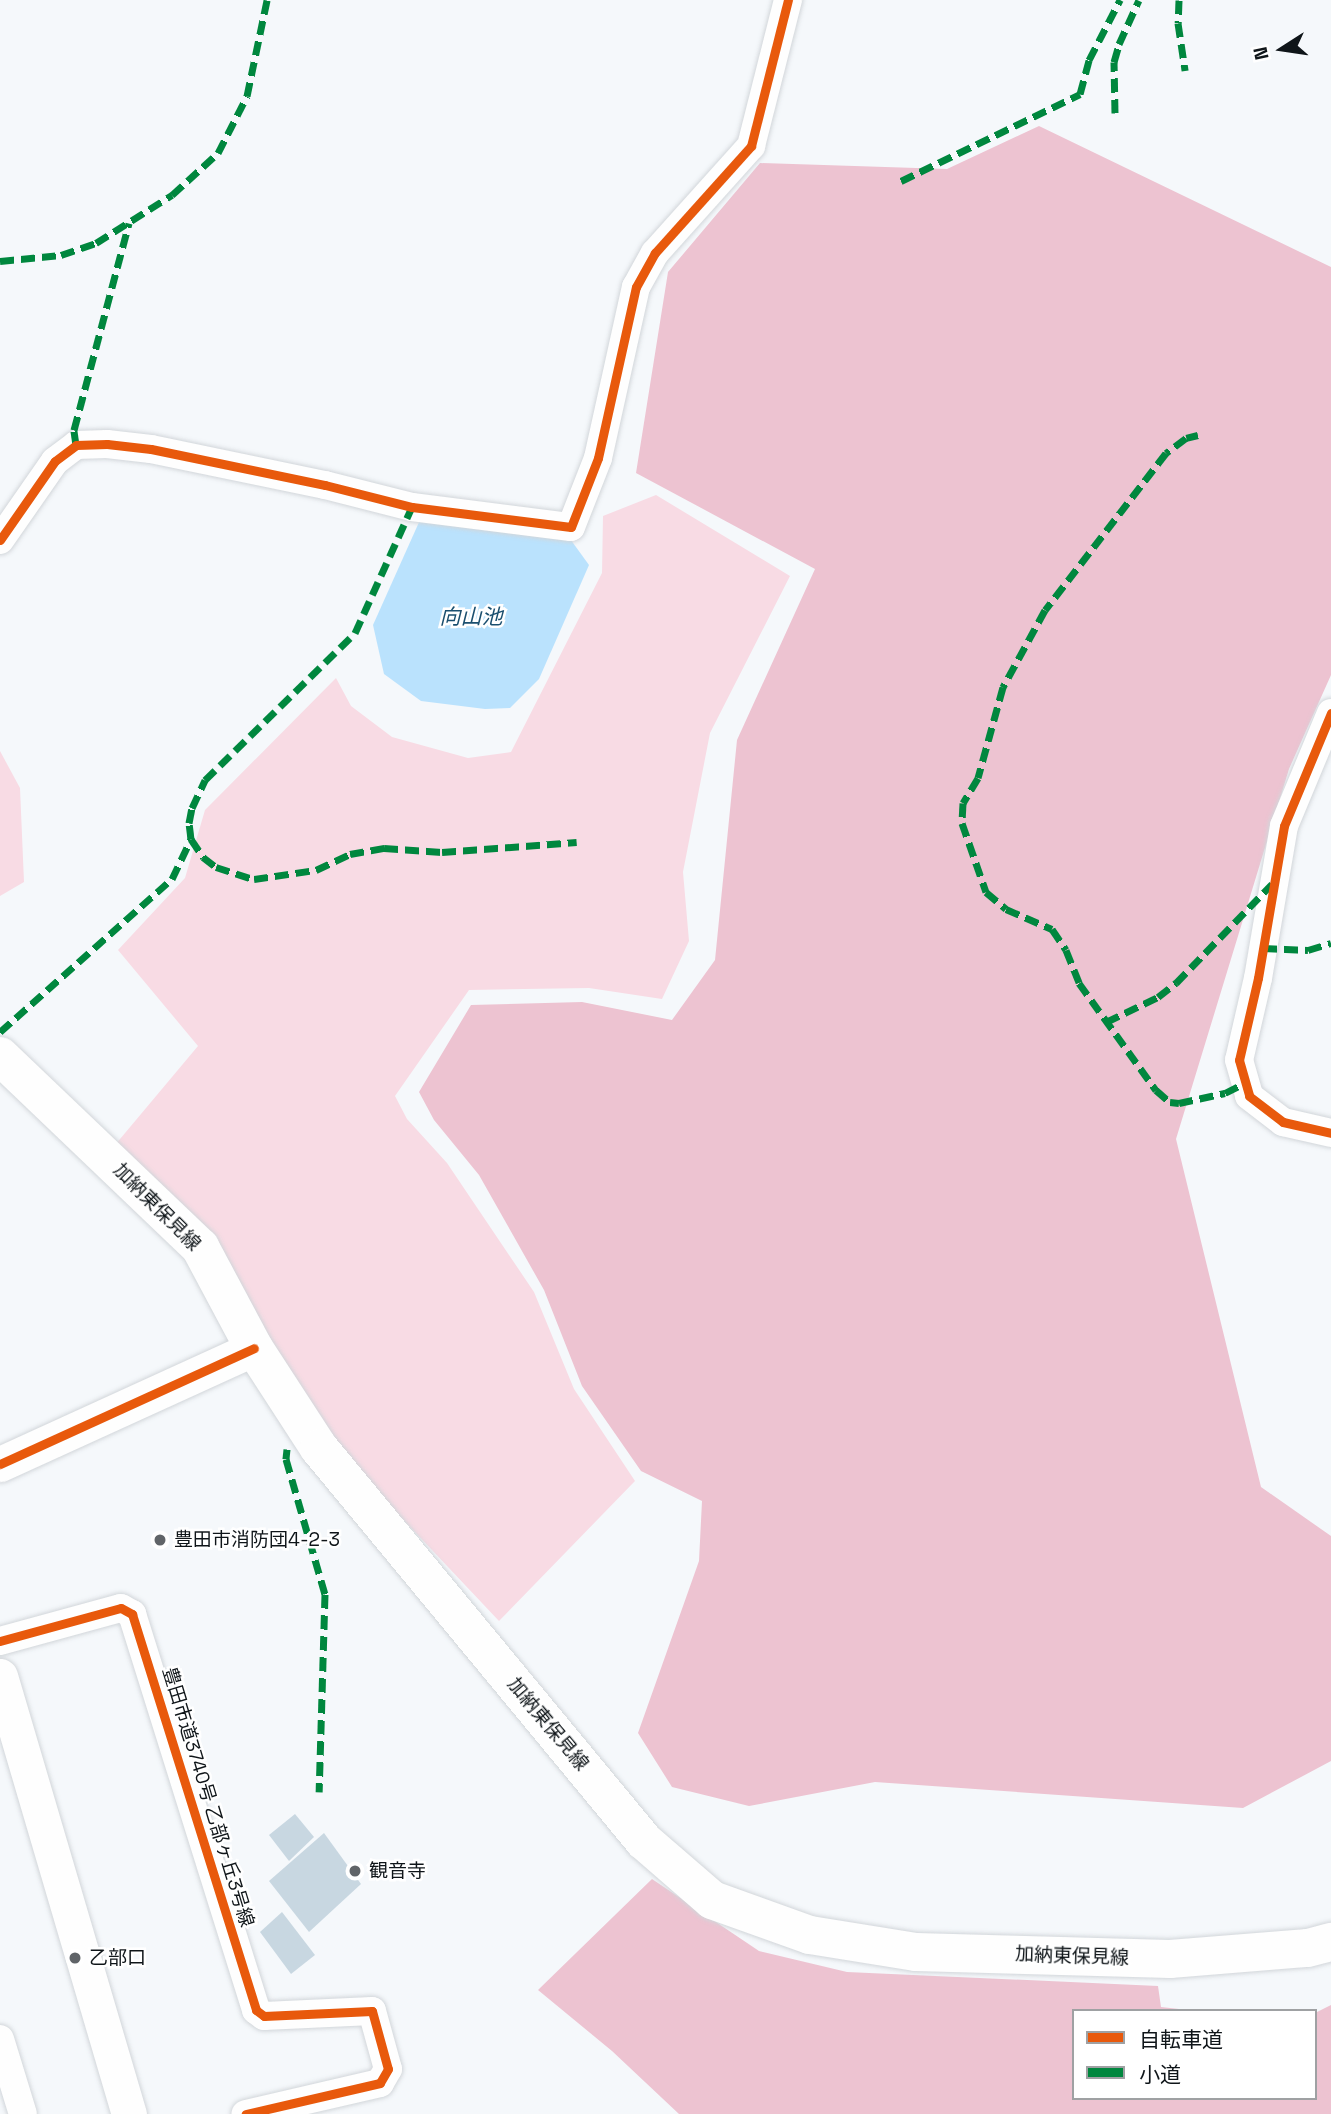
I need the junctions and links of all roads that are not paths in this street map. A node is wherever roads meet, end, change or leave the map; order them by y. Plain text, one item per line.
1 (788, 0) edge
2 (0, 540) edge
3 (1331, 713) edge
4 (0, 1056) edge
5 (1331, 1133) edge
6 (254, 1348) junction
7 (0, 1464) edge
8 (0, 1641) edge
9 (0, 1676) edge
10 (1331, 1942) edge
11 (0, 2039) edge
12 (23, 2114) edge
13 (129, 2114) edge
14 (246, 2114) edge

1 - 2 street
3 - 5 street
4 - 6 main road, 加納東保見線
6 - 7 street
6 - 10 main road, 加納東保見線
8 - 14 street, 豊田市道3740号 乙部ヶ丘3号線
9 - 13 street
11 - 12 street

